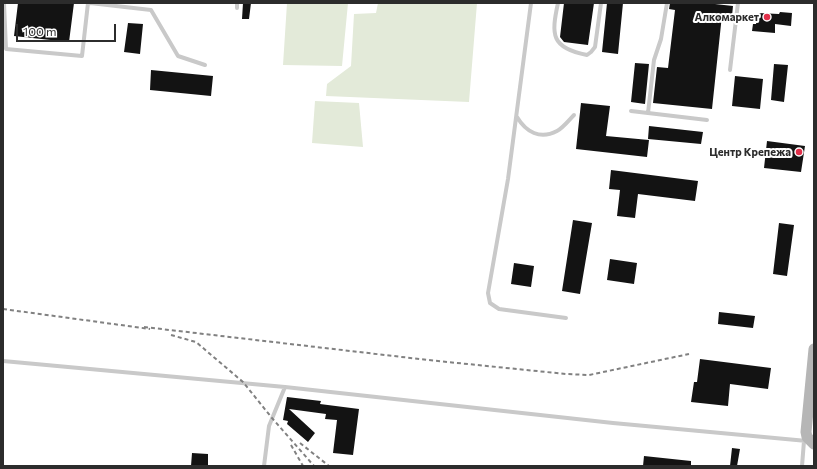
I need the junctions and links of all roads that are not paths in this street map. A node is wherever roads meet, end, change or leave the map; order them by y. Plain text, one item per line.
1 (4, 3) edge
2 (89, 3) edge
3 (531, 3) edge
4 (558, 3) edge
5 (601, 3) edge
6 (666, 3) edge
7 (738, 3) edge
8 (205, 65) dead end
9 (730, 70) dead end
10 (631, 111) dead end
11 (648, 113) junction
12 (574, 115) dead end
13 (517, 117) junction
14 (707, 120) dead end
15 (566, 318) dead end
16 (814, 349) edge
17 (3, 361) edge
18 (285, 386) junction
19 (810, 442) edge
20 (264, 466) edge
21 (802, 466) edge

1 - 2 lane
2 - 8 lane
3 - 13 lane
4 - 5 lane
6 - 11 lane
7 - 9 lane
10 - 11 lane
11 - 14 lane
12 - 13 lane
13 - 15 lane
16 - 19 street
17 - 18 lane
18 - 19 lane
18 - 20 lane
19 - 21 lane

